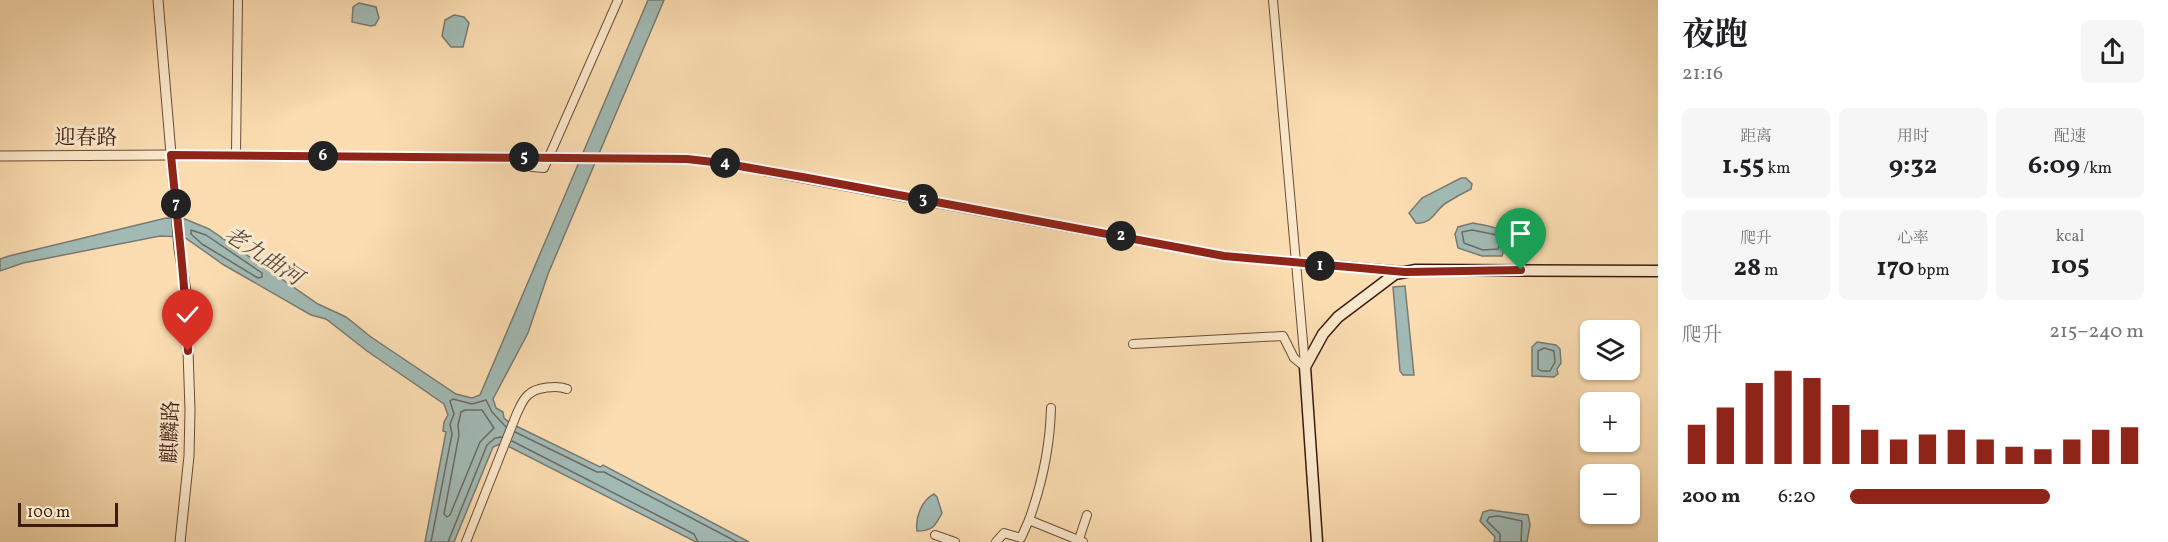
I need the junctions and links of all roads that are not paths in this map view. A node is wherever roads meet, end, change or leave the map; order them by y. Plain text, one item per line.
1 (158, 0) edge
2 (238, 0) edge
3 (618, 0) edge
4 (1273, 0) edge
5 (236, 152) dead end
6 (171, 155) junction
7 (0, 156) edge
8 (549, 158) junction
9 (532, 167) dead end
10 (1295, 263) junction
11 (1658, 271) edge
12 (1405, 272) junction
13 (1133, 344) dead end
14 (1305, 367) junction
15 (567, 389) dead end
16 (1051, 408) dead end
17 (1087, 515) dead end
18 (1029, 520) junction
19 (934, 535) dead end
20 (1081, 540) edge
21 (180, 542) edge
22 (466, 542) edge
23 (955, 542) edge
24 (996, 542) edge
25 (1317, 542) edge

1 - 6 street, 麒麟路
2 - 5 street
3 - 8 street
4 - 10 street
6 - 7 street, 迎春路
6 - 8 street, 迎春路
6 - 21 street, 麒麟路
8 - 9 street
8 - 10 street, 迎春路
10 - 12 street, 迎春路
10 - 14 street
11 - 12 main road
12 - 14 main road
13 - 14 street
14 - 25 main road
15 - 22 street
16 - 18 street
17 - 20 street
18 - 20 street
18 - 24 street
19 - 23 street

